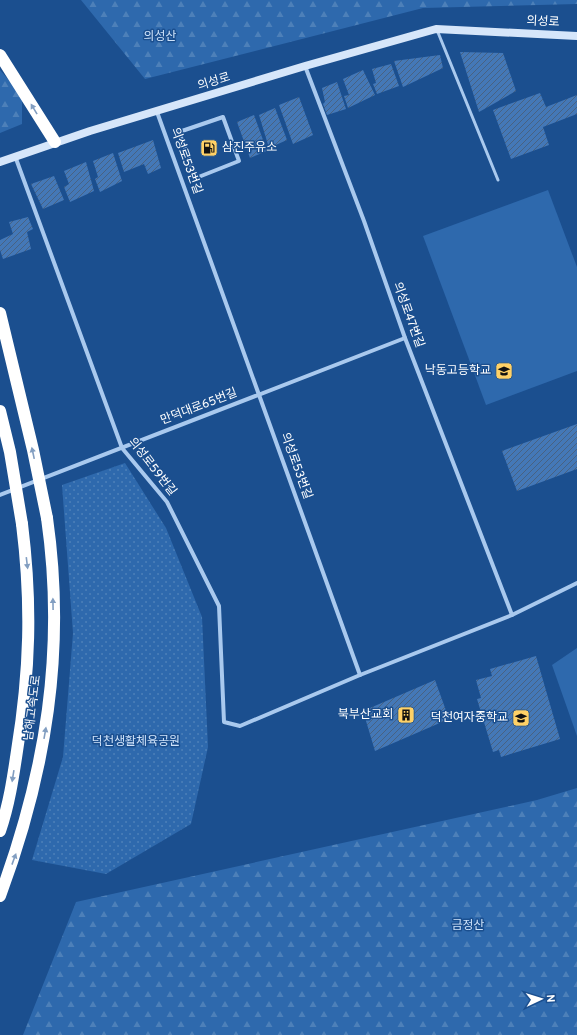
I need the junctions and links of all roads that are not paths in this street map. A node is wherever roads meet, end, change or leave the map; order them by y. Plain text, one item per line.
1 (436, 29) junction
2 (577, 36) edge
3 (0, 55) edge
4 (305, 66) junction
5 (157, 112) junction
6 (179, 132) joint
7 (55, 142) junction
8 (15, 156) junction
9 (0, 162) edge
10 (498, 180) dead end
11 (0, 313) edge
12 (406, 338) junction
13 (260, 394) junction
14 (0, 410) edge
15 (122, 448) junction
16 (0, 495) edge
17 (577, 583) edge
18 (512, 615) junction
19 (360, 674) junction
20 (0, 831) edge
21 (0, 896) edge

1 - 2 main road, 의성로
1 - 4 main road, 의성로
1 - 10 lane
7 -> 3 highway
4 - 5 main road, 의성로
4 - 12 street, 의성로47번길
5 - 7 main road, 의성로
5 - 13 street, 의성로53번길
6 - 6 street
7 - 8 main road, 의성로
8 - 9 main road, 의성로
8 - 15 street, 의성로59번길
21 -> 11 highway, 남해고속도로, bridge
12 - 13 street, 만덕대로65번길
12 - 18 street, 의성로47번길
13 - 15 street, 만덕대로65번길
13 - 19 street, 의성로53번길
14 -> 20 highway, 남해고속도로, bridge
15 - 16 street, 만덕대로65번길
15 - 19 street, 의성로59번길
17 - 18 street
18 - 19 street

